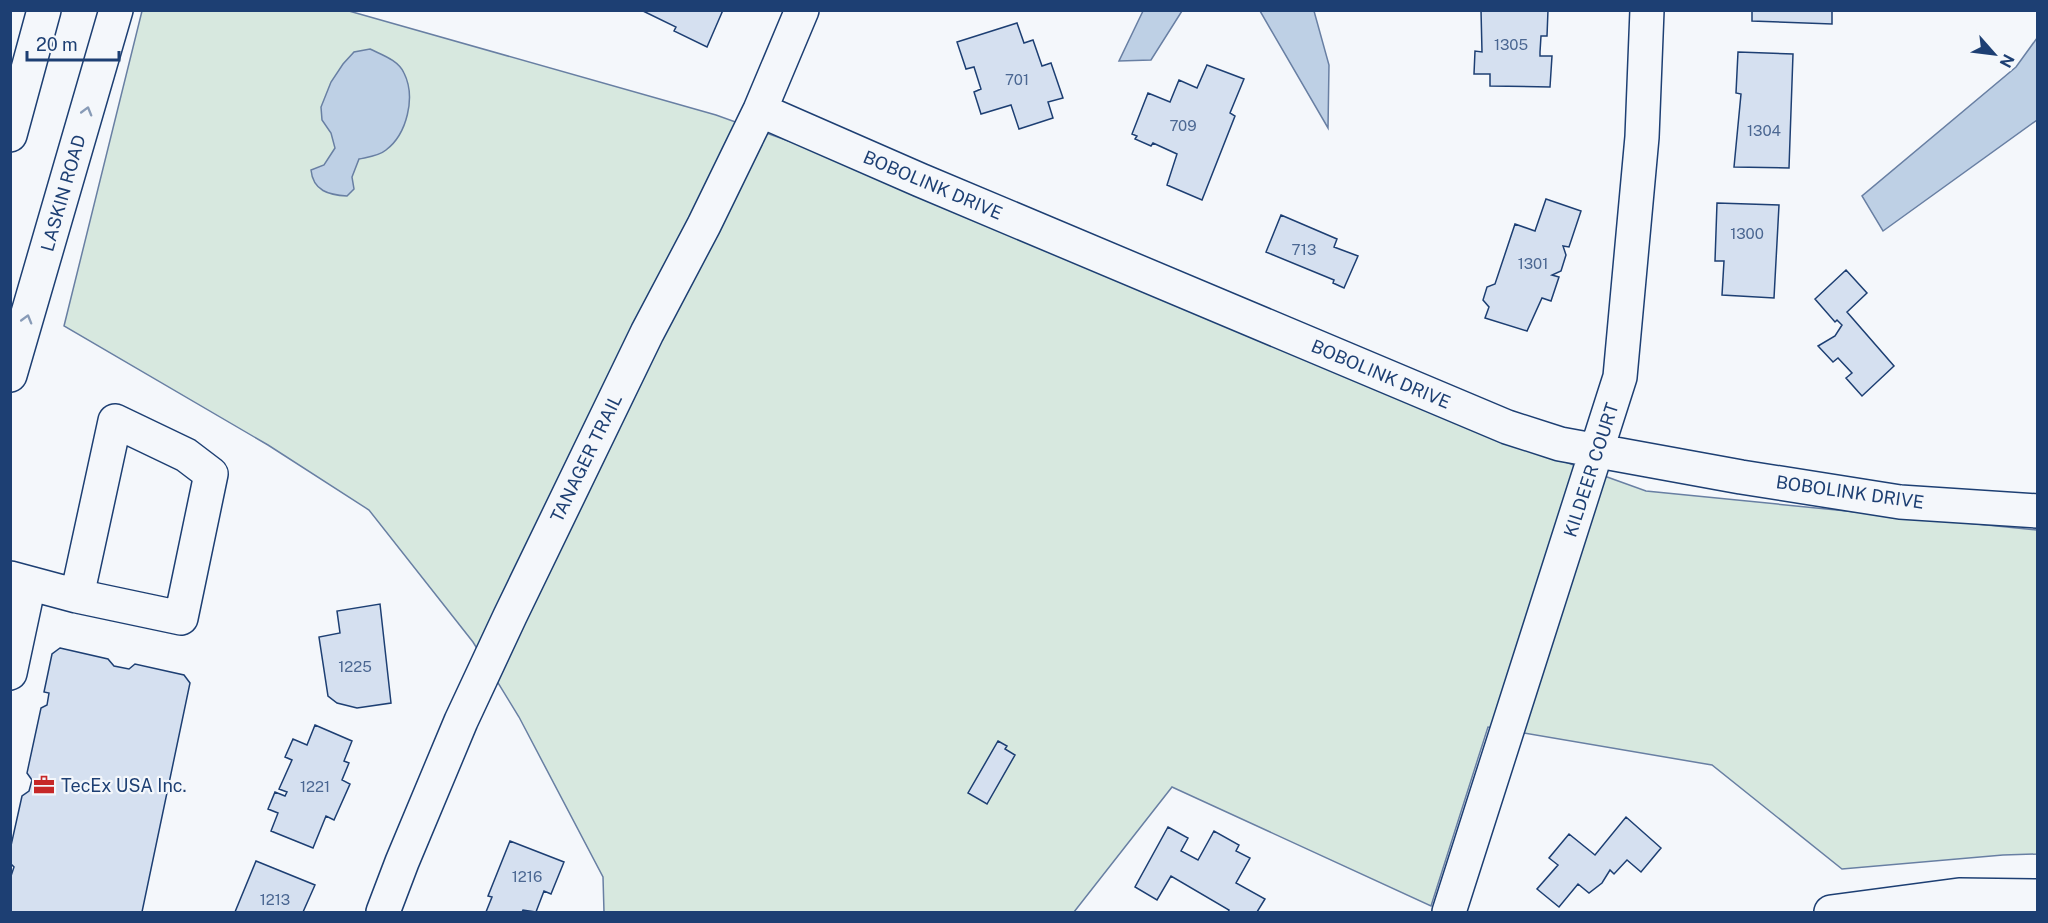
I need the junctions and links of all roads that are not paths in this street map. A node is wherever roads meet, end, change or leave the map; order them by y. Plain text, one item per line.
1 (44, 10) edge
2 (116, 10) edge
3 (802, 10) edge
4 (1647, 10) edge
5 (18, 82) edge
6 (760, 110) junction
7 (10, 135) edge
8 (10, 375) edge
9 (1596, 452) junction
10 (2037, 511) edge
11 (20, 581) edge
12 (77, 596) junction
13 (10, 673) edge
14 (2037, 896) edge
15 (383, 912) edge
16 (1449, 912) edge
17 (1831, 912) edge

1 - 5 street
8 -> 2 street, LASKIN ROAD
3 - 6 street, TANAGER TRAIL
4 - 9 street, KILDEER COURT
5 - 7 street
6 - 9 street, BOBOLINK DRIVE
6 - 15 street, TANAGER TRAIL
9 - 10 street, BOBOLINK DRIVE
9 - 16 street, KILDEER COURT
11 - 12 street
11 - 13 street
12 - 12 street
14 - 17 street

